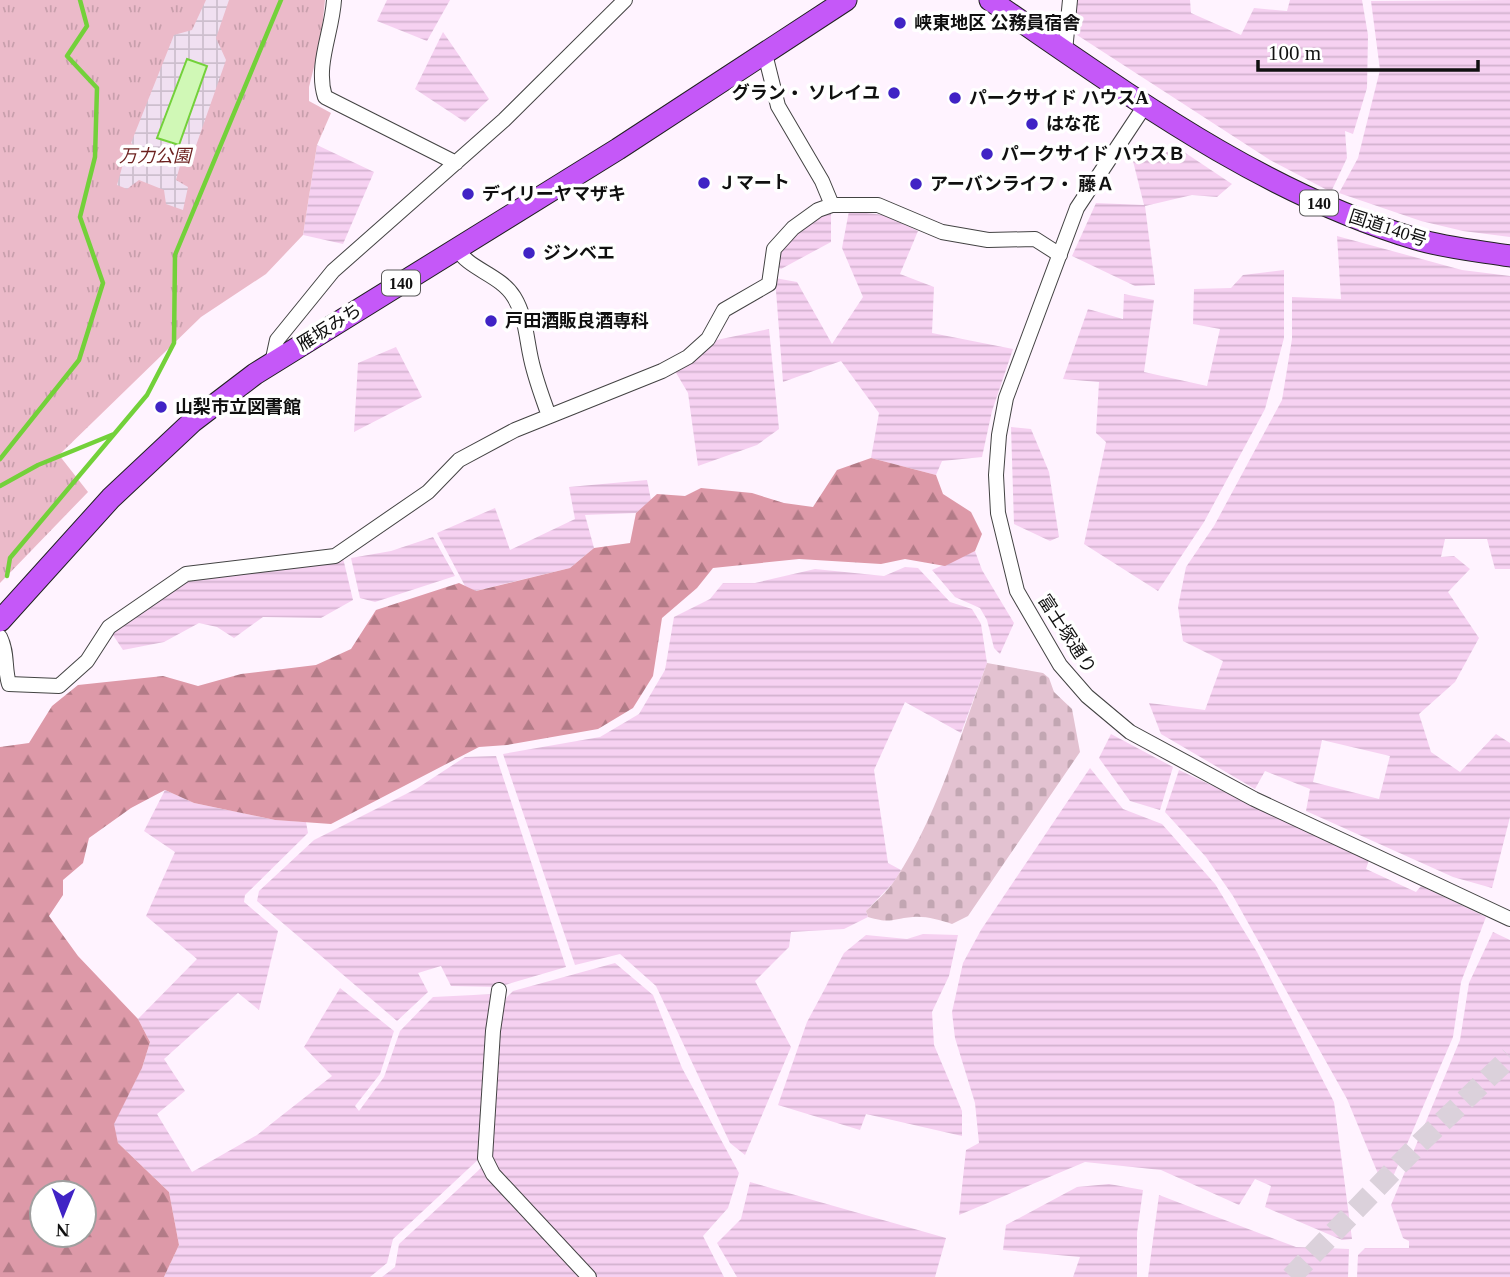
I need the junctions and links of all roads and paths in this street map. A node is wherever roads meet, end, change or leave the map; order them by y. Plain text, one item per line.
1 (334, 0) edge
2 (625, 0) edge
3 (846, 0) edge
4 (990, 0) edge
5 (1070, 0) edge
6 (1065, 51) junction
7 (765, 54) junction
8 (1144, 107) junction
9 (456, 163) junction
10 (832, 205) junction
11 (457, 248) junction
12 (1060, 255) junction
13 (1510, 256) edge
14 (272, 363) junction
15 (550, 416) junction
16 (0, 621) edge
17 (0, 637) edge
18 (1510, 919) edge
19 (499, 990) dead end
20 (589, 1277) edge

1 - 9 street
2 - 9 street
3 - 7 highway, 雁坂みち / 140
4 - 6 highway, 国道140号 / 140
5 - 6 street
6 - 8 highway, 国道140号 / 140
7 - 10 street
7 - 11 highway, 雁坂みち / 140
8 - 12 street, 富士塚通り
8 - 13 highway, 国道140号 / 140
9 - 14 street
10 - 12 street
10 - 15 street
11 - 14 highway, 雁坂みち / 140
11 - 15 street
12 - 18 street, 富士塚通り
14 - 16 highway, 雁坂みち / 140
15 - 17 street
19 - 20 street

